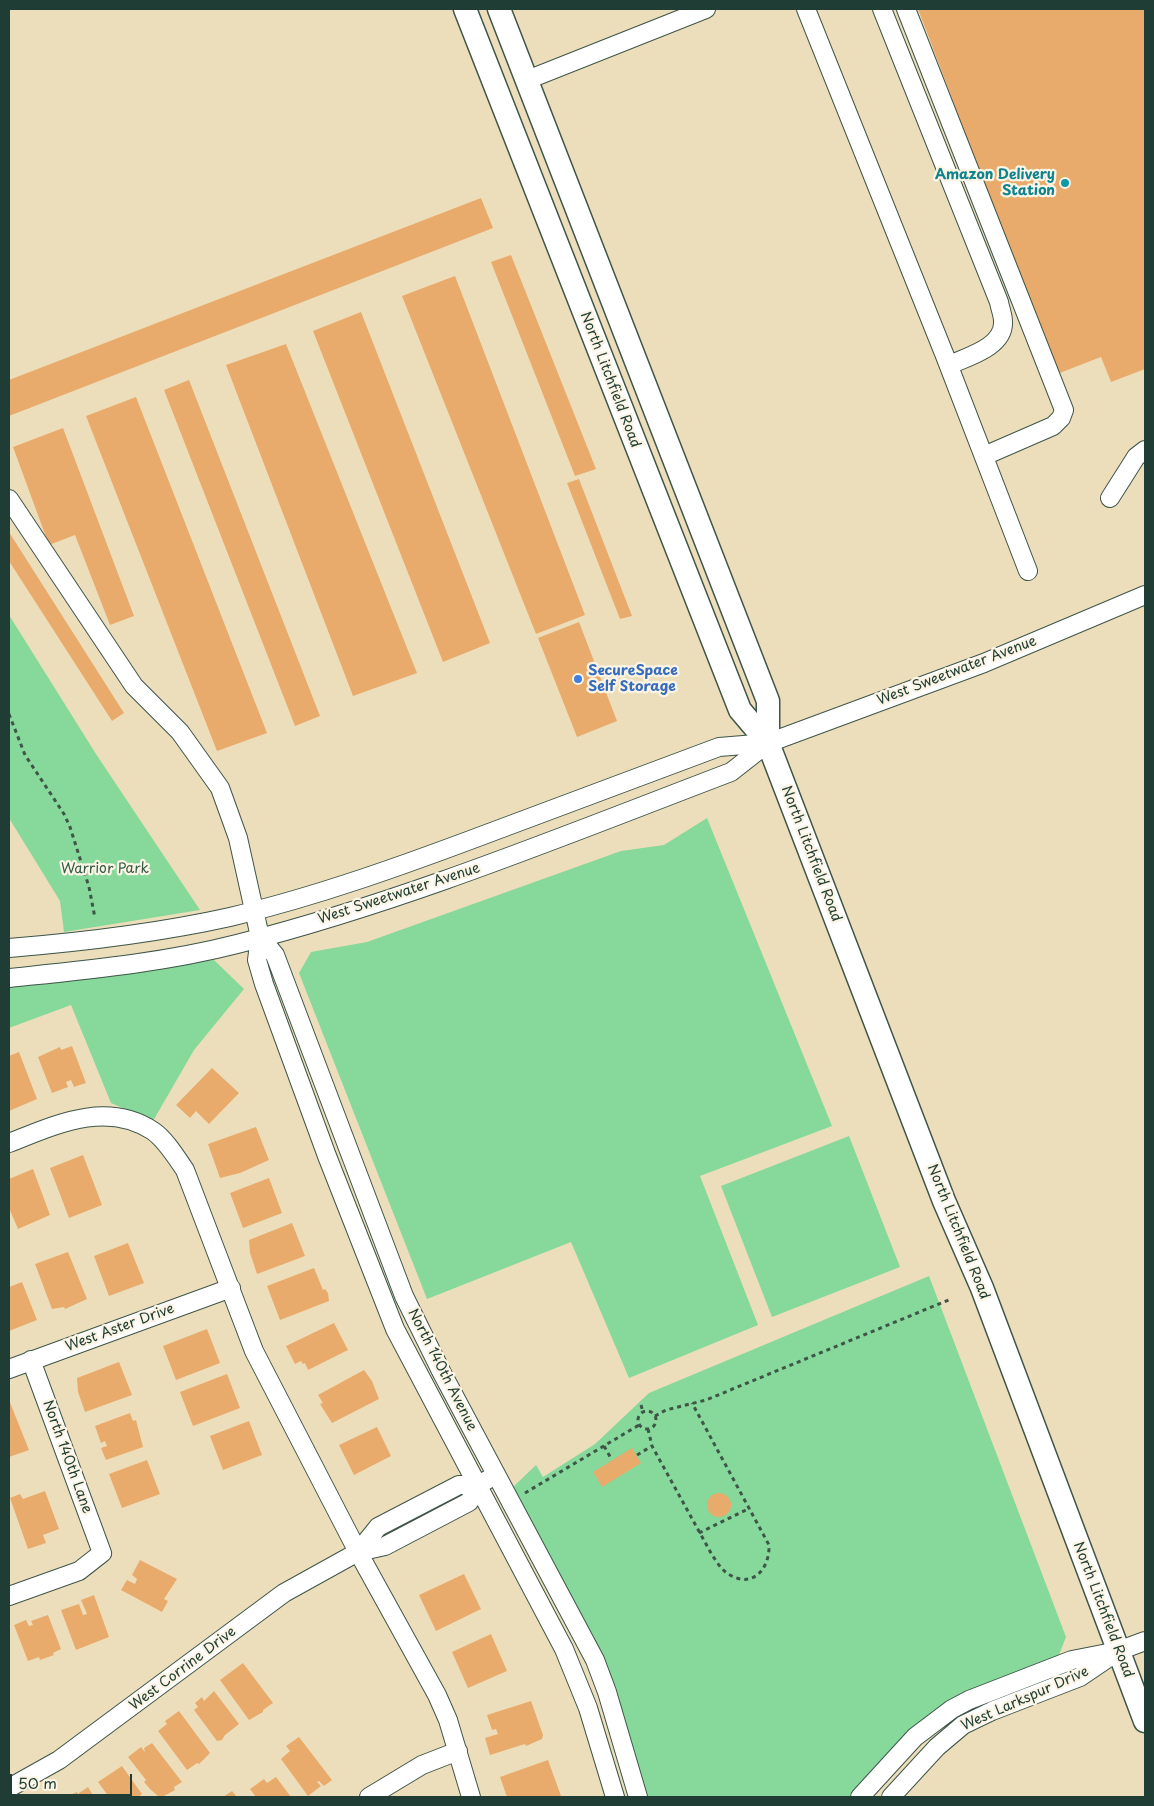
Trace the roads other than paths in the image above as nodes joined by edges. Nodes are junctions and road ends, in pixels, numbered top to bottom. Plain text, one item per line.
1 (465, 9) edge
2 (499, 9) edge
3 (706, 9) edge
4 (806, 9) edge
5 (882, 9) edge
6 (906, 9) edge
7 (527, 80) junction
8 (948, 365) junction
9 (1145, 450) edge
10 (984, 456) junction
11 (1110, 498) dead end
12 (9, 499) edge
13 (1028, 571) dead end
14 (1145, 595) edge
15 (768, 743) junction
16 (253, 911) junction
17 (260, 937) junction
18 (9, 948) edge
19 (9, 978) edge
20 (9, 1143) edge
21 (231, 1288) junction
22 (31, 1360) junction
23 (9, 1369) edge
24 (496, 1475) junction
25 (478, 1484) junction
26 (358, 1552) junction
27 (9, 1596) edge
28 (1145, 1641) edge
29 (1118, 1651) junction
30 (1145, 1721) edge
31 (458, 1751) junction
32 (9, 1788) edge
33 (369, 1797) edge
34 (471, 1797) edge
35 (615, 1797) edge
36 (638, 1797) edge
37 (860, 1797) edge
38 (891, 1797) edge

1 - 15 main road, North Litchfield Road
2 - 7 main road, North Litchfield Road
3 - 7 street
4 - 8 street
5 - 8 street
6 - 10 street
7 - 15 main road, North Litchfield Road
8 - 10 street
9 - 11 street
10 - 13 street
12 - 16 street, North 140th Avenue
14 - 15 street, West Sweetwater Avenue
15 - 16 street, West Sweetwater Avenue
15 - 17 street, West Sweetwater Avenue
15 - 29 main road, North Litchfield Road
16 - 17 street, North 140th Avenue
16 - 18 street, West Sweetwater Avenue
17 - 19 street, West Sweetwater Avenue
17 - 24 street, North 140th Avenue
17 - 25 street, North 140th Avenue
20 - 21 street
21 - 22 street, West Aster Drive
21 - 26 street
22 - 23 street, West Aster Drive
22 - 27 street, North 140th Lane
24 - 25 street, West Corrine Drive
24 - 36 street, North 140th Avenue
25 - 26 street, West Corrine Drive
25 - 35 street, North 140th Avenue
26 - 31 street
26 - 32 street, West Corrine Drive
28 - 29 street
29 - 30 main road, North Litchfield Road
29 - 37 street, West Larkspur Drive
29 - 38 street, West Larkspur Drive
31 - 33 street
31 - 34 street

